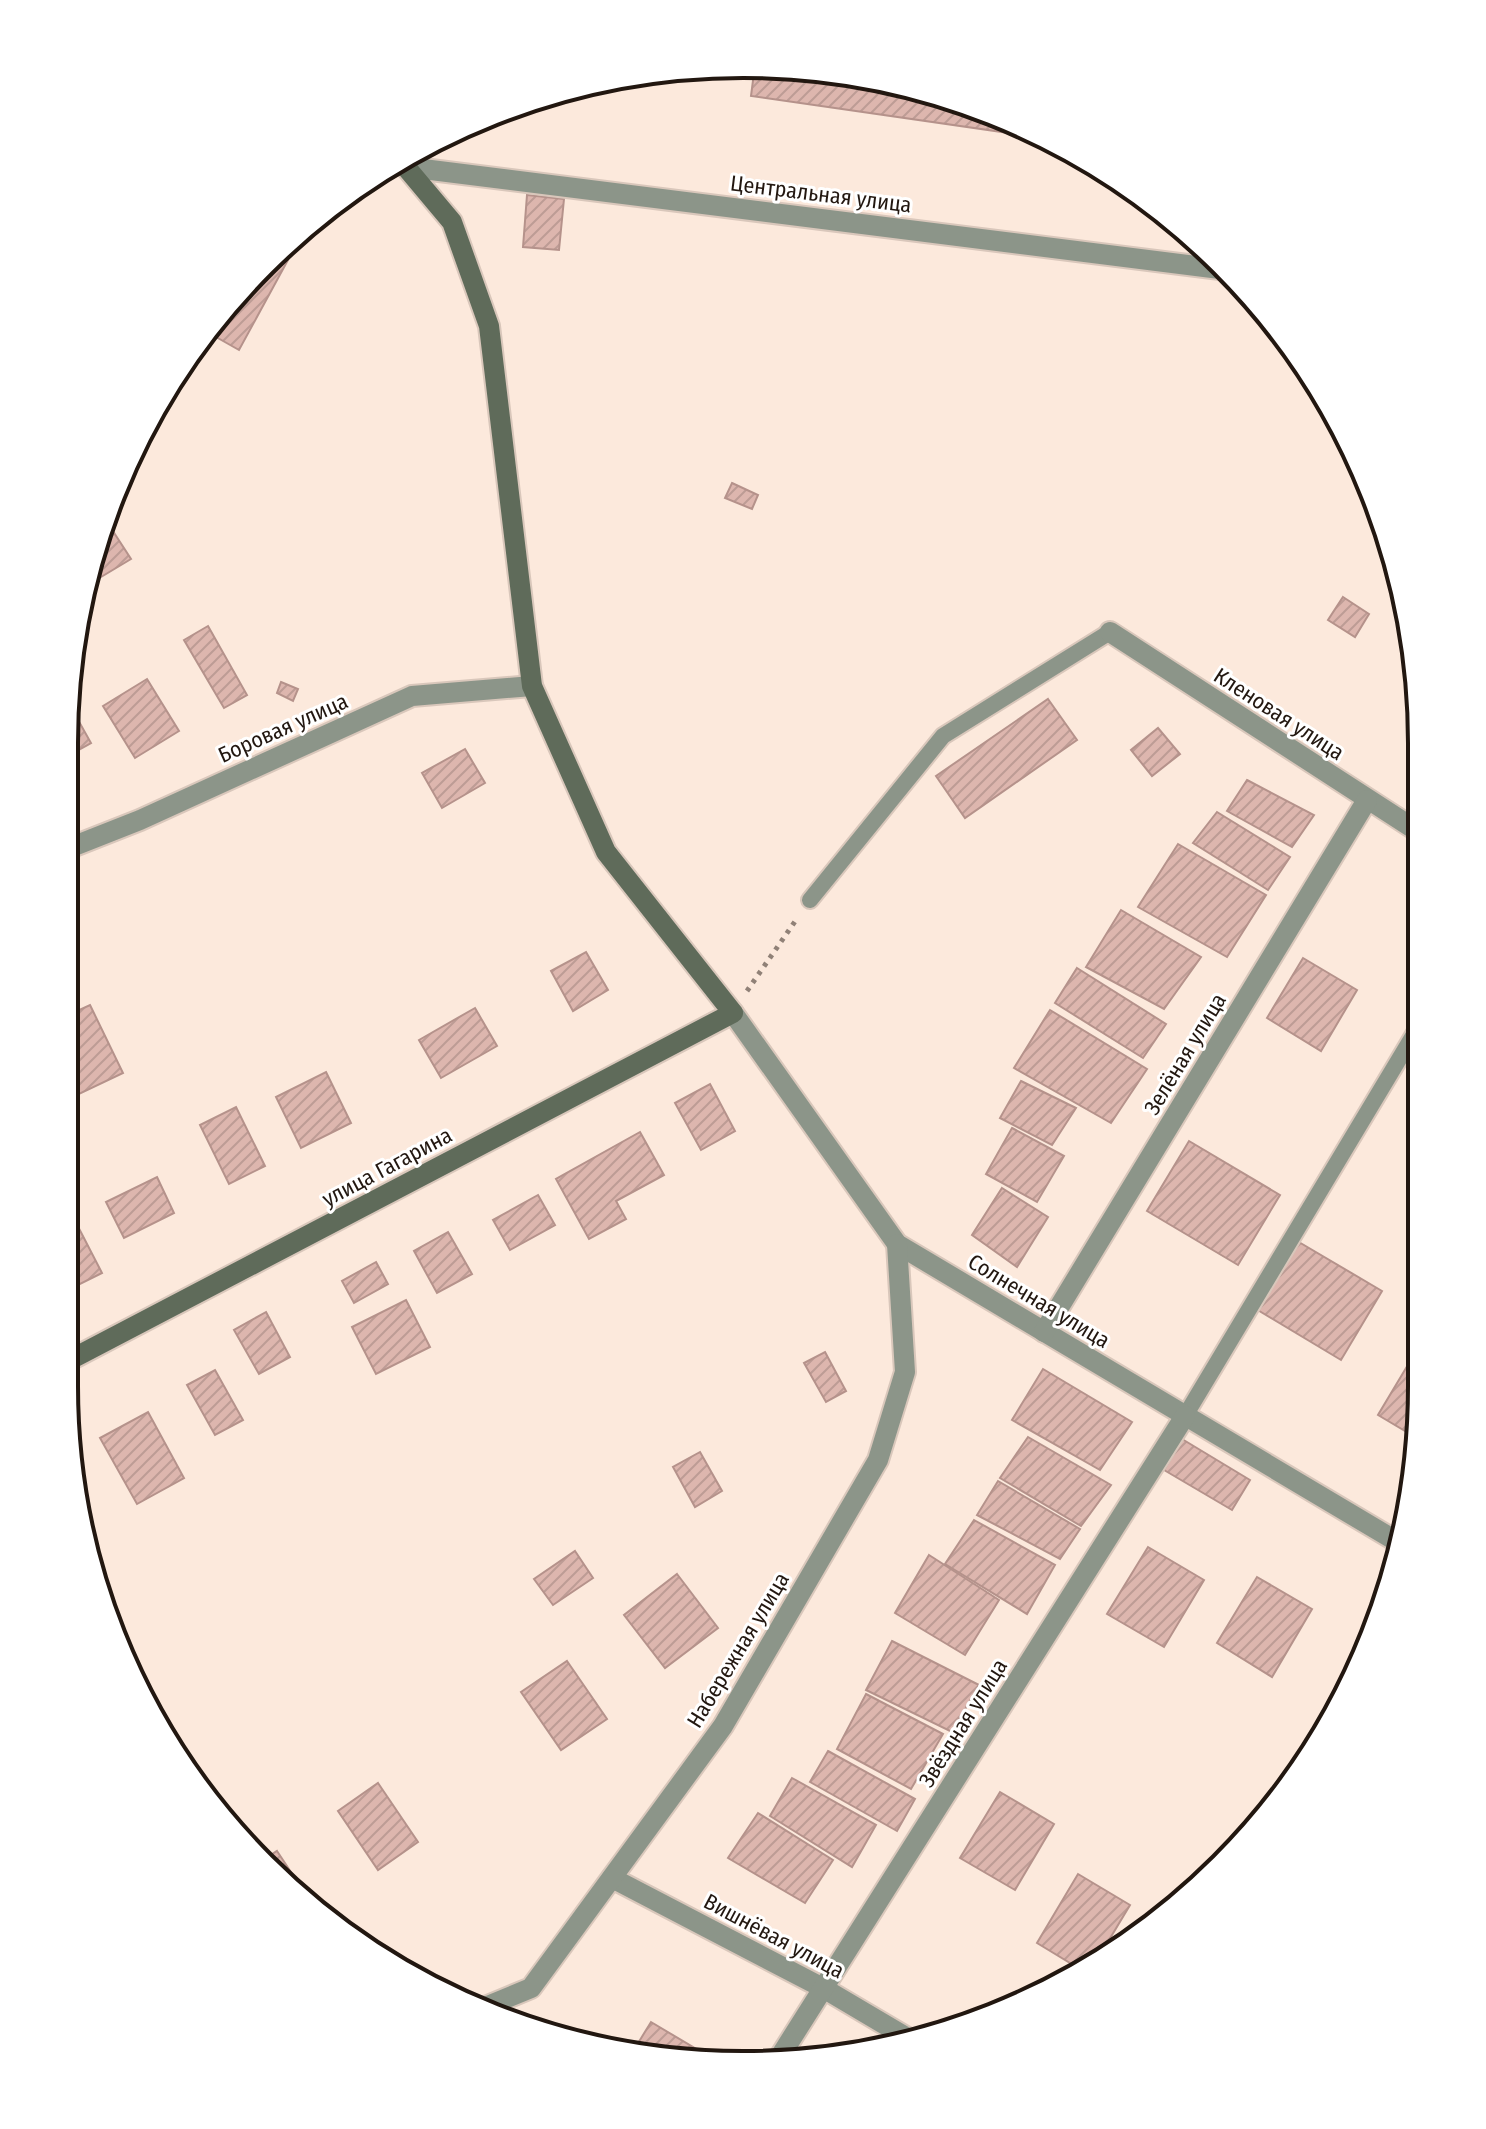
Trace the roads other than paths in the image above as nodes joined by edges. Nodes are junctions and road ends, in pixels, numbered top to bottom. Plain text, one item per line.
1 (416, 165) edge
2 (409, 169) edge
3 (1207, 267) edge
4 (1110, 632) joint
5 (532, 686) junction
6 (1367, 800) junction
7 (1408, 825) edge
8 (78, 844) edge
9 (810, 900) road end
10 (733, 1013) junction
11 (1408, 1044) edge
12 (897, 1244) junction
13 (1044, 1332) junction
14 (78, 1356) edge
15 (1185, 1416) junction
16 (1390, 1537) edge
17 (612, 1878) junction
18 (823, 1988) junction
19 (496, 2003) edge
20 (898, 2032) edge
21 (784, 2050) edge

1 - 3 street, Центральная улица
2 - 5 street
4 - 6 street, Кленовая улица
4 - 9 lane
5 - 8 street, Боровая улица
5 - 10 street
6 - 7 street, Кленовая улица
6 - 13 street, Зелёная улица
10 - 12 street, Солнечная улица
10 - 14 street, улица Гагарина
11 - 15 lane
12 - 13 street, Солнечная улица
12 - 17 street, Набережная улица
13 - 15 street, Солнечная улица
15 - 16 street, Солнечная улица
15 - 18 street, Звёздная улица
17 - 18 street, Вишнёвая улица
17 - 19 street, Набережная улица
18 - 20 street, Вишнёвая улица
18 - 21 street, Звёздная улица

